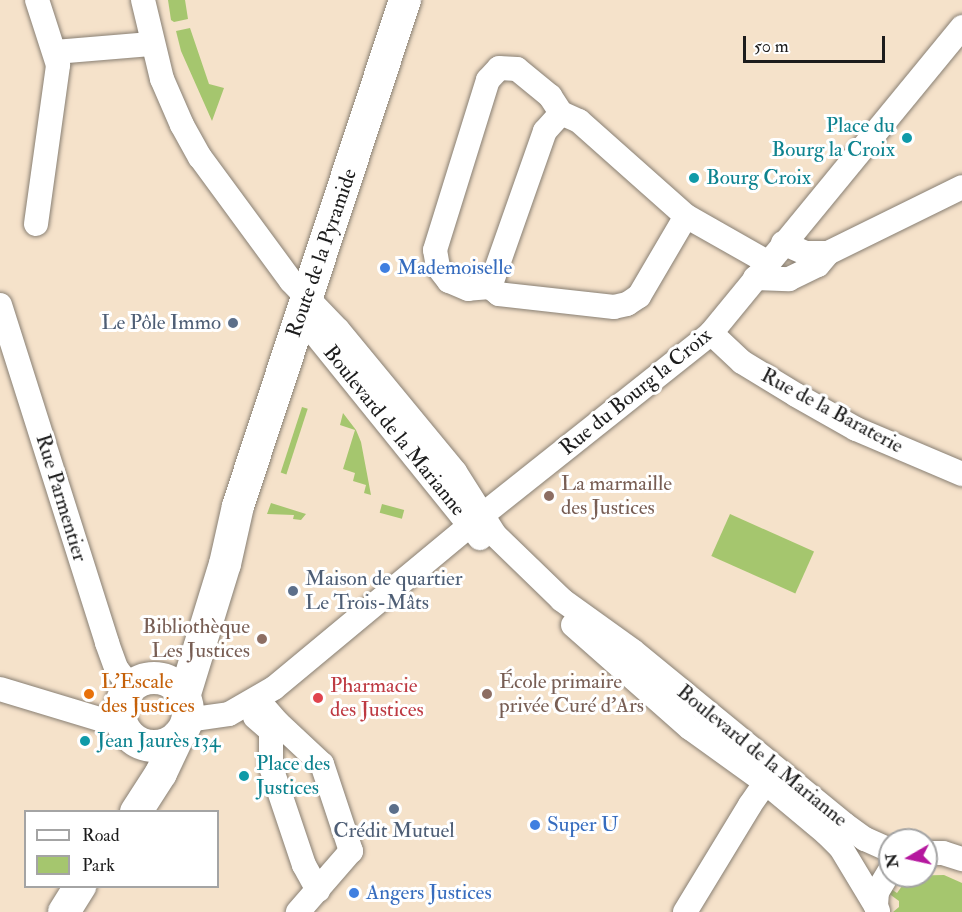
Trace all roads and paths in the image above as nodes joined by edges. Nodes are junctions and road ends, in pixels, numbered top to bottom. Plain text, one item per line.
1 (37, 0) edge
2 (143, 0) edge
3 (405, 0) edge
4 (962, 27) edge
5 (152, 44) junction
6 (55, 52) junction
7 (561, 113) junction
8 (962, 187) edge
9 (686, 216) junction
10 (36, 224) dead end
11 (783, 243) junction
12 (828, 253) junction
13 (761, 270) junction
14 (490, 287) junction
15 (307, 300) junction
16 (0, 304) edge
17 (711, 333) junction
18 (962, 474) edge
19 (476, 520) junction
20 (131, 688) junction
21 (0, 689) edge
22 (257, 699) junction
23 (178, 708) junction
24 (230, 714) junction
25 (121, 718) junction
26 (144, 745) junction
27 (770, 775) junction
28 (124, 810) edge
29 (137, 810) edge
30 (878, 844) edge
31 (938, 853) edge
32 (962, 859) edge
33 (79, 888) edge
34 (879, 888) edge
35 (318, 890) junction
36 (877, 909) edge
37 (64, 912) edge
38 (298, 912) edge
39 (686, 912) edge

1 - 6 street
2 - 5 street
3 - 15 main road, Route de la Pyramide
4 - 11 street, Rue du Bourg la Croix
5 - 6 street
5 - 15 street
6 - 10 street
7 - 9 street
7 - 14 street
7 - 14 street
8 - 12 street
9 - 13 street
9 - 14 street
11 - 12 street
11 - 13 street, Rue du Bourg la Croix
12 - 13 street
13 - 17 street, Rue du Bourg la Croix
15 - 19 street, Boulevard de la Marianne
15 - 23 main road, Route de la Pyramide
16 - 20 street, Rue Parmentier
17 - 18 street, Rue de la Baraterie
17 - 19 street, Rue du Bourg la Croix
19 - 22 street, Rue du Bourg la Croix
19 - 27 street, Boulevard de la Marianne
20 - 23 main road
20 - 25 main road
21 - 25 street
22 - 24 street, Rue du Bourg la Croix
22 - 35 street
23 - 24 street, Rue du Bourg la Croix
23 - 26 main road
23 - 29 main road, Route de la Pyramide
24 - 35 street
25 - 26 main road
26 - 28 main road
27 - 30 street, Boulevard de la Marianne
27 - 36 street, Boulevard de la Marianne
27 - 39 street
31 - 32 street
33 - 37 main road
34 - 36 street, Boulevard de la Marianne
35 - 38 street

